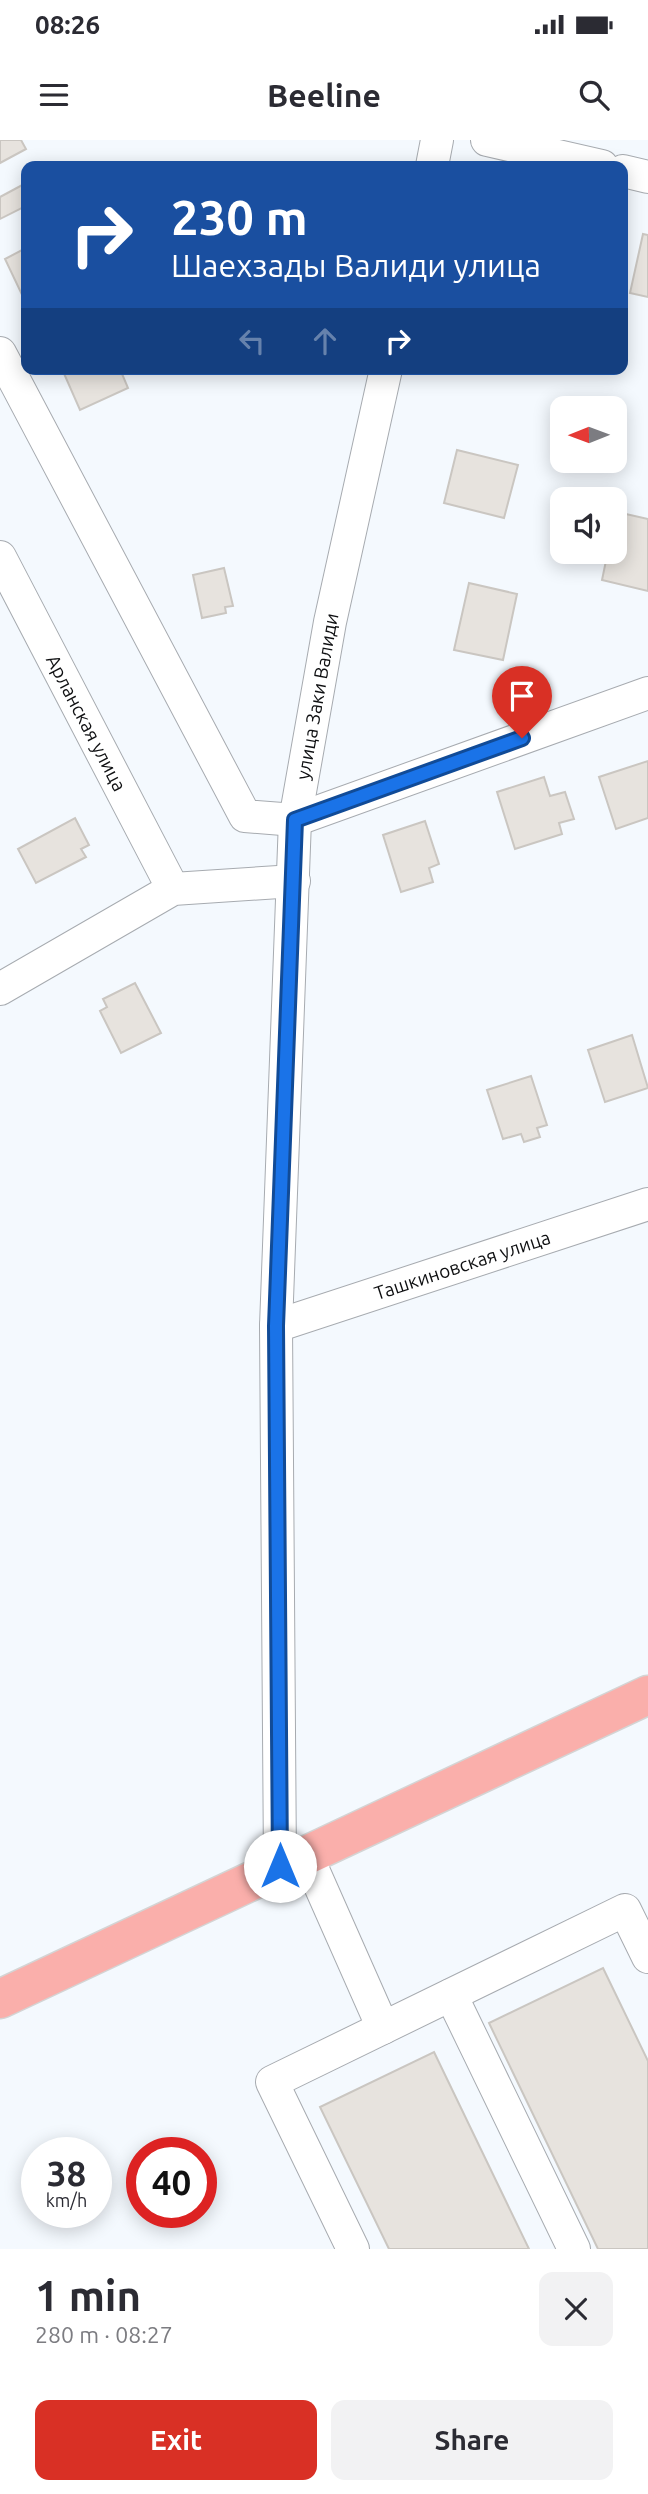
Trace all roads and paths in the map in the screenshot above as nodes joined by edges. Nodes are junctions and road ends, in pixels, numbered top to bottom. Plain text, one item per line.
1 (437, 140) edge
2 (487, 140) edge
3 (433, 161) edge
4 (579, 161) edge
5 (628, 172) edge
6 (648, 177) edge
7 (0, 354) edge
8 (385, 375) edge
9 (0, 557) edge
10 (648, 693) edge
11 (295, 820) junction
12 (294, 881) junction
13 (173, 890) junction
14 (0, 989) edge
15 (648, 1204) edge
16 (276, 1326) junction
17 (648, 1695) edge
18 (293, 1860) junction
19 (648, 1957) edge
20 (452, 1995) junction
21 (0, 1999) edge
22 (383, 2028) junction
23 (353, 2249) edge
24 (574, 2249) edge

1 - 3 street
2 - 4 street
5 - 6 street
7 - 11 street
8 - 11 street, улица Заки Валиди
9 - 13 street, Арланская улица
10 - 11 street
11 - 12 street, улица Заки Валиди
12 - 13 street
12 - 16 street, улица Заки Валиди
13 - 14 street
15 - 16 street, Ташкиновская улица
16 - 18 street, улица Заки Валиди
17 - 18 main road
18 - 21 main road
18 - 22 street
19 - 20 street
20 - 22 street
20 - 24 street
22 - 23 street

